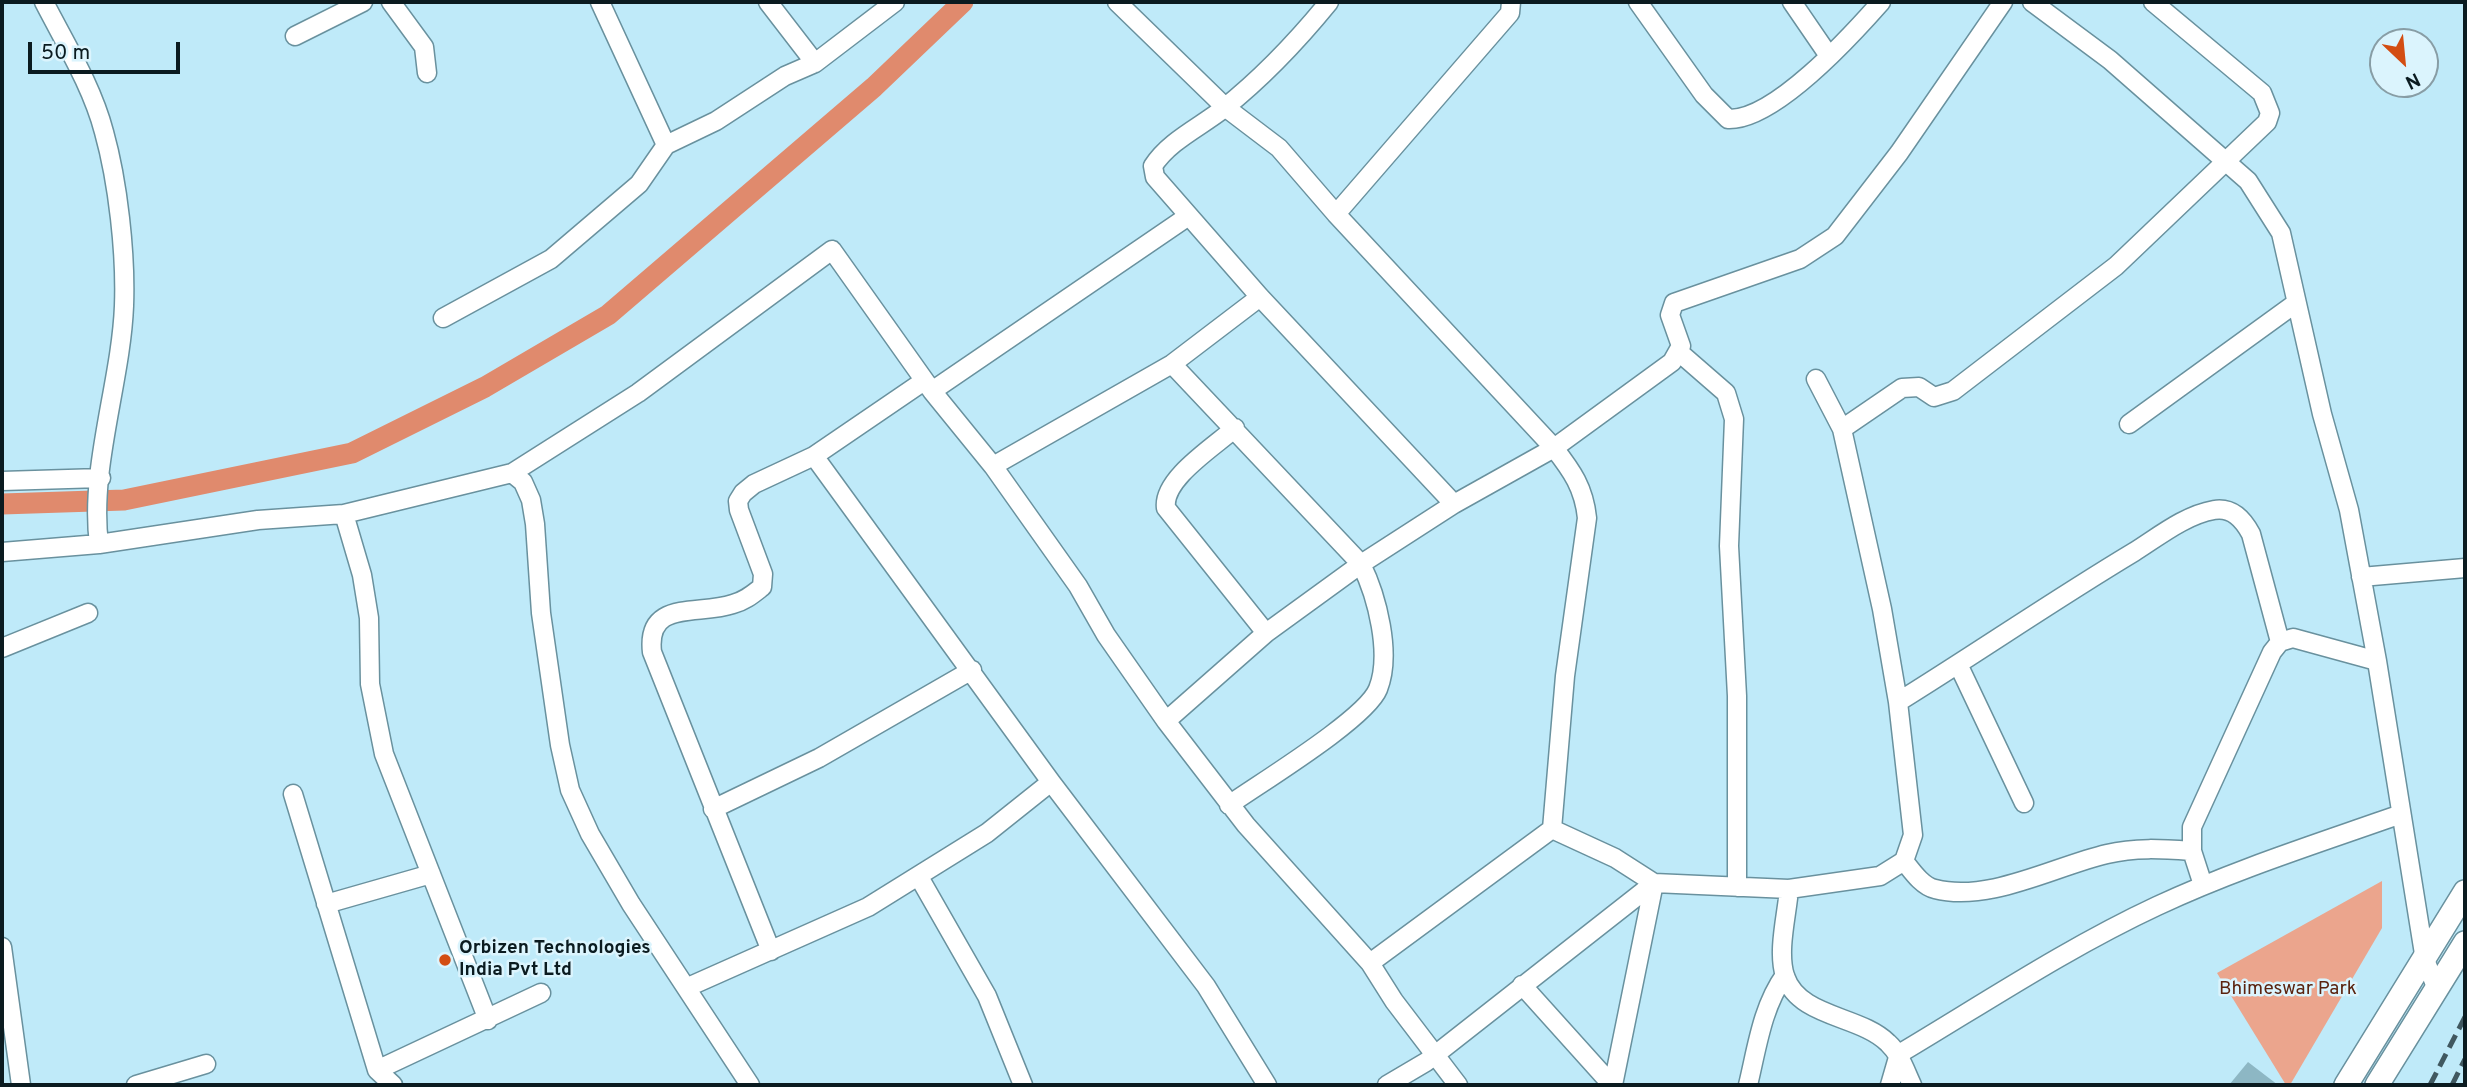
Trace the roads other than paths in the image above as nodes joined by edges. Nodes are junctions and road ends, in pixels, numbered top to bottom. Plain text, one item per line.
1 (44, 2) edge
2 (363, 2) edge
3 (391, 2) edge
4 (600, 2) edge
5 (768, 2) edge
6 (895, 2) edge
7 (1117, 2) edge
8 (1329, 2) edge
9 (1511, 2) edge
10 (1638, 2) edge
11 (1792, 2) edge
12 (1881, 2) edge
13 (2003, 2) edge
14 (2032, 2) edge
15 (2153, 2) edge
16 (295, 36) dead end
17 (1829, 56) junction
18 (815, 63) junction
19 (427, 73) dead end
20 (1225, 107) junction
21 (666, 145) junction
22 (2228, 162) junction
23 (1336, 214) junction
24 (1188, 217) junction
25 (1260, 297) junction
26 (2296, 303) junction
27 (443, 318) dead end
28 (1680, 353) junction
29 (1172, 364) junction
30 (1816, 379) dead end
31 (928, 386) junction
32 (2129, 424) dead end
33 (1235, 428) junction
34 (1842, 429) junction
35 (1554, 448) junction
36 (814, 456) junction
37 (993, 467) junction
38 (512, 472) junction
39 (2, 481) edge
40 (100, 484) junction
41 (1454, 504) junction
42 (344, 514) junction
43 (98, 537) junction
44 (2, 552) edge
45 (1361, 564) junction
46 (2465, 568) edge
47 (2361, 577) junction
48 (88, 612) dead end
49 (1266, 633) junction
50 (2280, 642) junction
51 (2, 648) edge
52 (2377, 661) junction
53 (1958, 664) junction
54 (972, 670) junction
55 (1898, 702) junction
56 (1166, 722) junction
57 (1051, 782) junction
58 (293, 794) dead end
59 (2024, 803) dead end
60 (1229, 805) junction
61 (713, 809) junction
62 (2401, 814) junction
63 (1552, 829) junction
64 (2192, 851) junction
65 (1904, 861) junction
66 (431, 874) junction
67 (919, 877) junction
68 (1654, 883) junction
69 (2203, 885) junction
70 (1737, 887) junction
71 (1789, 889) junction
72 (2465, 892) edge
73 (326, 904) junction
74 (2465, 943) edge
75 (2, 947) edge
76 (771, 951) junction
77 (2425, 960) junction
78 (1370, 963) junction
79 (1785, 975) junction
80 (1522, 985) junction
81 (688, 987) junction
82 (2437, 989) junction
83 (541, 993) dead end
84 (488, 1020) junction
85 (1899, 1054) junction
86 (1435, 1055) junction
87 (206, 1064) dead end
88 (377, 1070) junction
89 (21, 1085) edge
90 (136, 1085) edge
91 (393, 1085) edge
92 (750, 1085) edge
93 (1023, 1085) edge
94 (1267, 1085) edge
95 (1387, 1085) edge
96 (1458, 1085) edge
97 (1612, 1085) edge
98 (1748, 1085) edge
99 (1890, 1085) edge
100 (1912, 1085) edge
101 (2346, 1085) edge
102 (2377, 1085) edge

1 - 40 street
2 - 16 street
3 - 19 street
4 - 21 street
5 - 18 street
6 - 18 street
7 - 20 street
8 - 20 street
9 - 23 street
10 - 17 street
11 - 17 street
12 - 17 street
13 - 28 street
14 - 22 street
15 - 22 street
18 - 21 street
20 - 23 street
20 - 24 street
21 - 27 street
22 - 26 street
22 - 34 street
23 - 35 street
24 - 25 street
24 - 31 street
25 - 29 street
25 - 41 street
26 - 32 street
26 - 47 street
28 - 35 street
28 - 70 street
29 - 33 street
29 - 37 street
30 - 34 street
31 - 36 street
31 - 37 street
31 - 38 street
33 - 45 street
33 - 49 street
34 - 55 street
35 - 41 street
35 - 63 street
36 - 54 street
36 - 61 street
37 - 56 street
38 - 42 street
38 - 81 street
39 - 40 street
40 - 43 street
41 - 45 street
42 - 43 street
42 - 66 street
43 - 44 street
45 - 49 street
45 - 60 street
46 - 47 street
47 - 52 street
48 - 51 street
49 - 56 street
50 - 52 street
50 - 53 street
50 - 64 street
52 - 62 street
53 - 55 street
53 - 59 street
54 - 57 street
54 - 61 street
55 - 65 street
56 - 60 street
57 - 67 street
57 - 94 street
58 - 73 street
60 - 78 street
61 - 76 street
62 - 69 street
62 - 77 street
63 - 68 street
63 - 78 street
64 - 65 street
64 - 69 street
65 - 71 street
66 - 73 street
66 - 84 street
67 - 76 street
67 - 93 street
68 - 70 street
68 - 80 street
68 - 97 street
69 - 85 street
70 - 71 street
71 - 79 street
72 - 77 street
73 - 88 street
74 - 82 street
75 - 89 street
76 - 81 street
77 - 82 street
77 - 101 street
78 - 86 street
79 - 85 street
79 - 98 street
80 - 86 street
80 - 97 street
81 - 92 street
82 - 102 street
83 - 84 street
84 - 88 street
85 - 99 street
85 - 100 street
86 - 95 street
86 - 96 street
87 - 90 street
88 - 91 street

